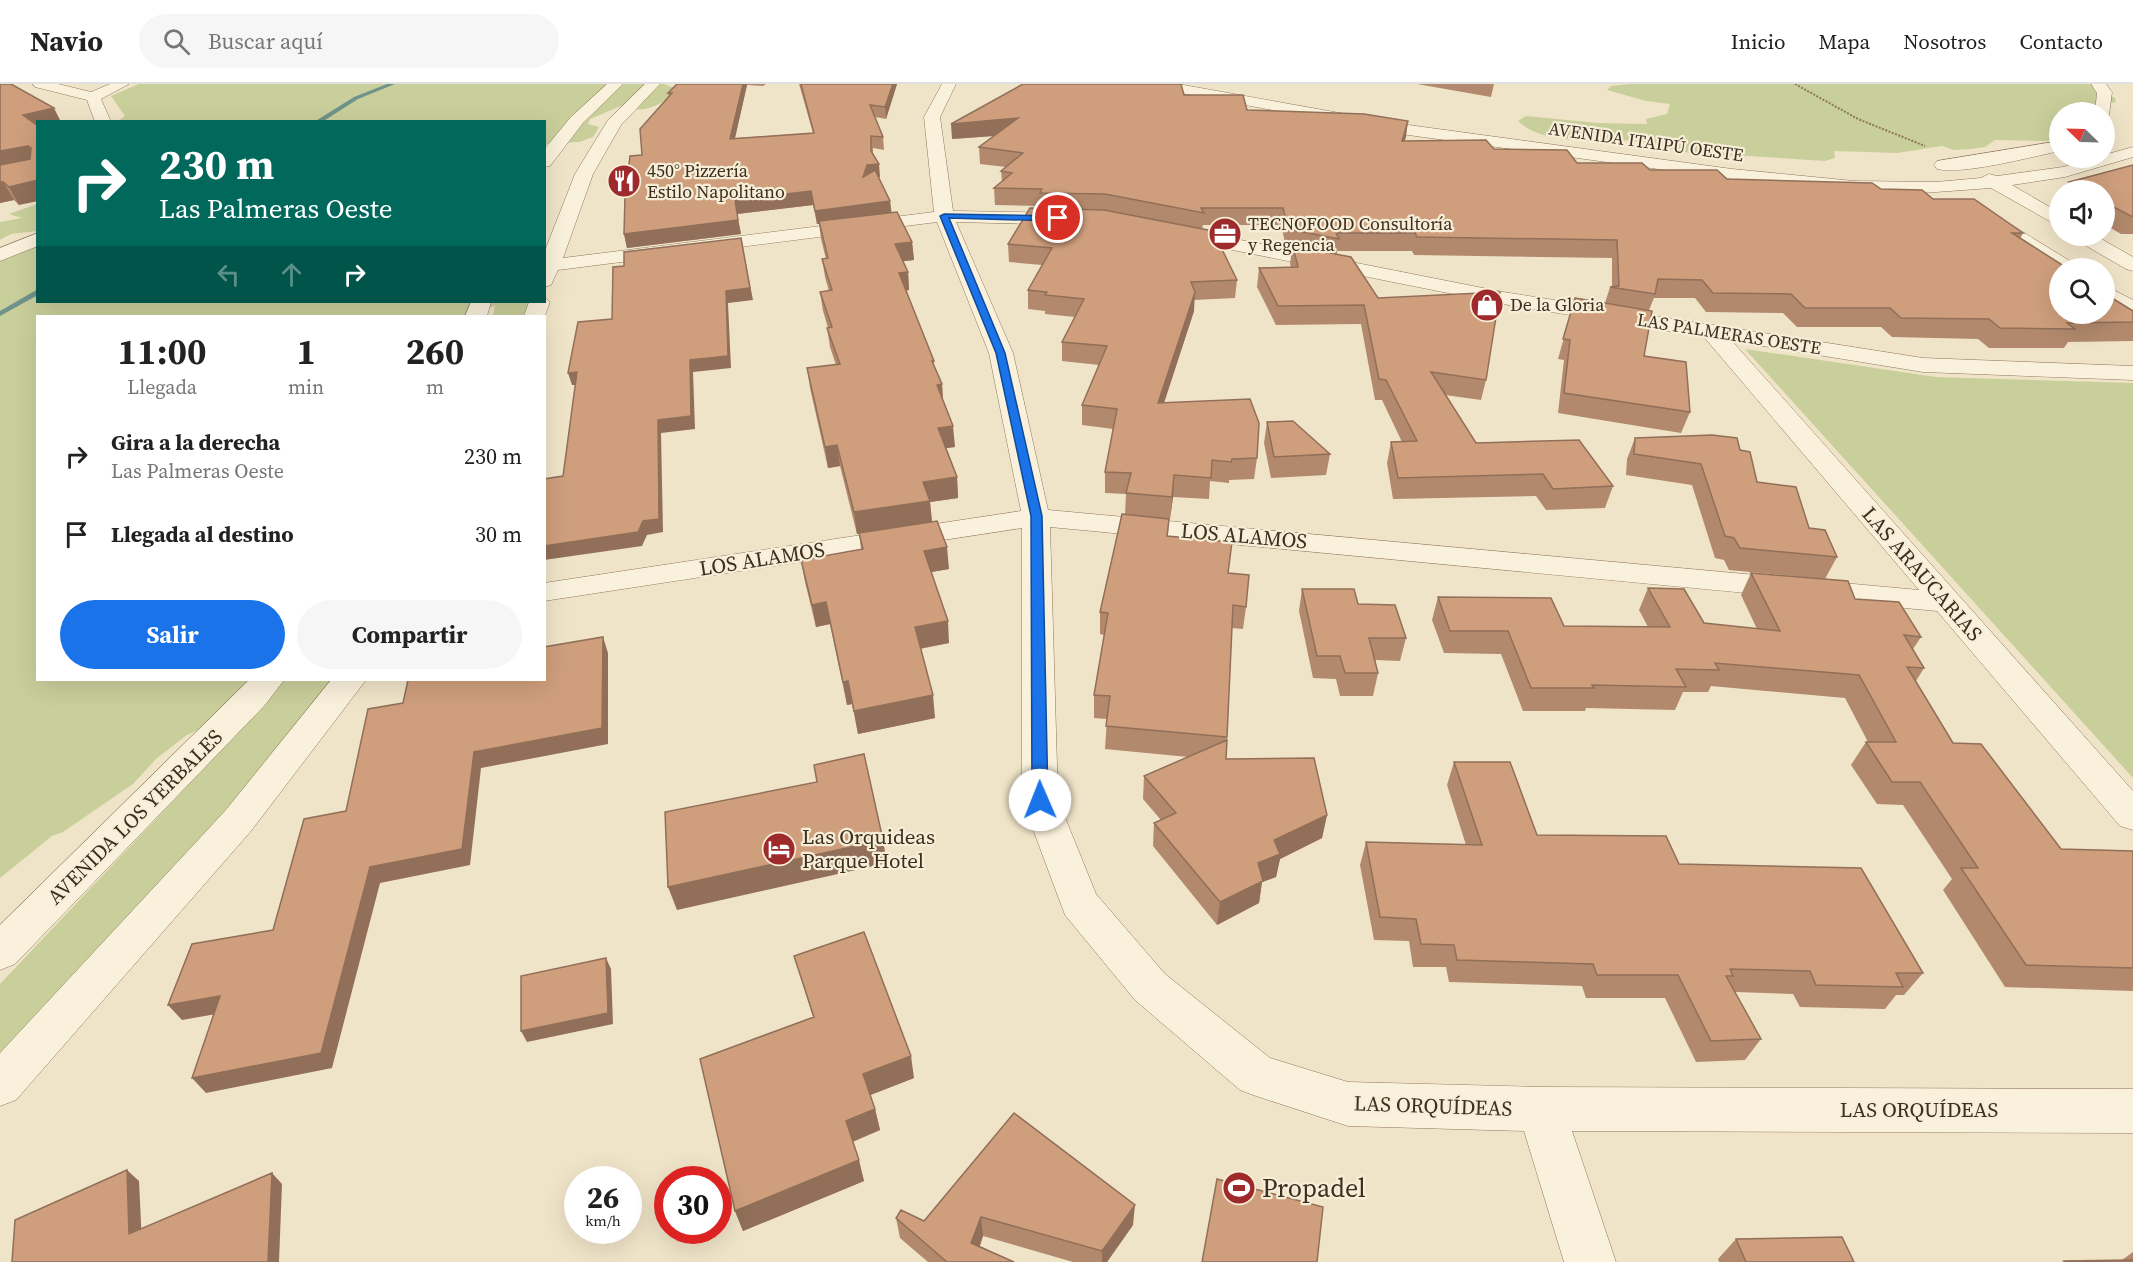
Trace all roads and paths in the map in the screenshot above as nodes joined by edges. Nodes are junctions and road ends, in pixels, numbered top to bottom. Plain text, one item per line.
1 (40, 84) edge
2 (122, 84) edge
3 (616, 84) edge
4 (653, 84) edge
5 (949, 84) edge
6 (1154, 84) edge
7 (1236, 84) edge
8 (1795, 84) edge
9 (2098, 84) edge
10 (93, 97) junction
11 (2104, 102) edge
12 (1401, 112) dead end
13 (102, 120) edge
14 (1471, 122) dead end
15 (2049, 148) edge
16 (2133, 152) edge
17 (1726, 156) dead end
18 (546, 159) edge
19 (1969, 163) junction
20 (1929, 166) dead end
21 (1906, 167) dead end
22 (1995, 182) junction
23 (1936, 187) junction
24 (1967, 206) edge
25 (2049, 214) edge
26 (944, 216) junction
27 (1092, 219) edge
28 (1987, 219) edge
29 (1151, 229) edge
30 (36, 240) edge
31 (2101, 246) edge
32 (0, 255) edge
33 (2051, 258) edge
34 (2133, 265) edge
35 (546, 271) edge
36 (2115, 298) edge
37 (2133, 309) edge
38 (1711, 331) junction
39 (2133, 373) edge
40 (1036, 516) junction
41 (546, 592) edge
42 (1947, 602) junction
43 (266, 681) edge
44 (348, 681) edge
45 (2133, 816) edge
46 (0, 952) edge
47 (0, 1084) edge
48 (1541, 1109) junction
49 (2133, 1111) edge
50 (1590, 1262) edge

1 - 10 street
2 - 10 street
3 - 18 street
4 - 35 street
5 - 26 street, LAS ORQUÍDEAS
6 - 23 street, AVENIDA ITAIPÚ OESTE
7 - 12 street
8 - 19 path
9 - 11 street
10 - 13 street
14 - 17 street, AVENIDA ITAIPÚ OESTE
15 - 19 street
16 - 22 street, AVENIDA ITAIPÚ OESTE
19 - 20 street
19 - 22 street
21 - 23 street
22 - 23 street, AVENIDA ITAIPÚ OESTE
22 - 25 street
23 - 24 street
26 - 27 street
26 - 35 street
26 - 40 street, LAS ORQUÍDEAS
28 - 33 street
29 - 38 street, LAS PALMERAS OESTE
30 - 32 street
31 - 34 street
36 - 37 street
38 - 39 street, LAS PALMERAS OESTE
38 - 42 street, LAS ARAUCARIAS
40 - 41 street, LOS ALAMOS
40 - 42 street, LOS ALAMOS
40 - 48 street, LAS ORQUÍDEAS
42 - 45 street, LAS ARAUCARIAS
43 - 46 street, AVENIDA LOS YERBALES
44 - 47 street
48 - 49 street, LAS ORQUÍDEAS
48 - 50 street

